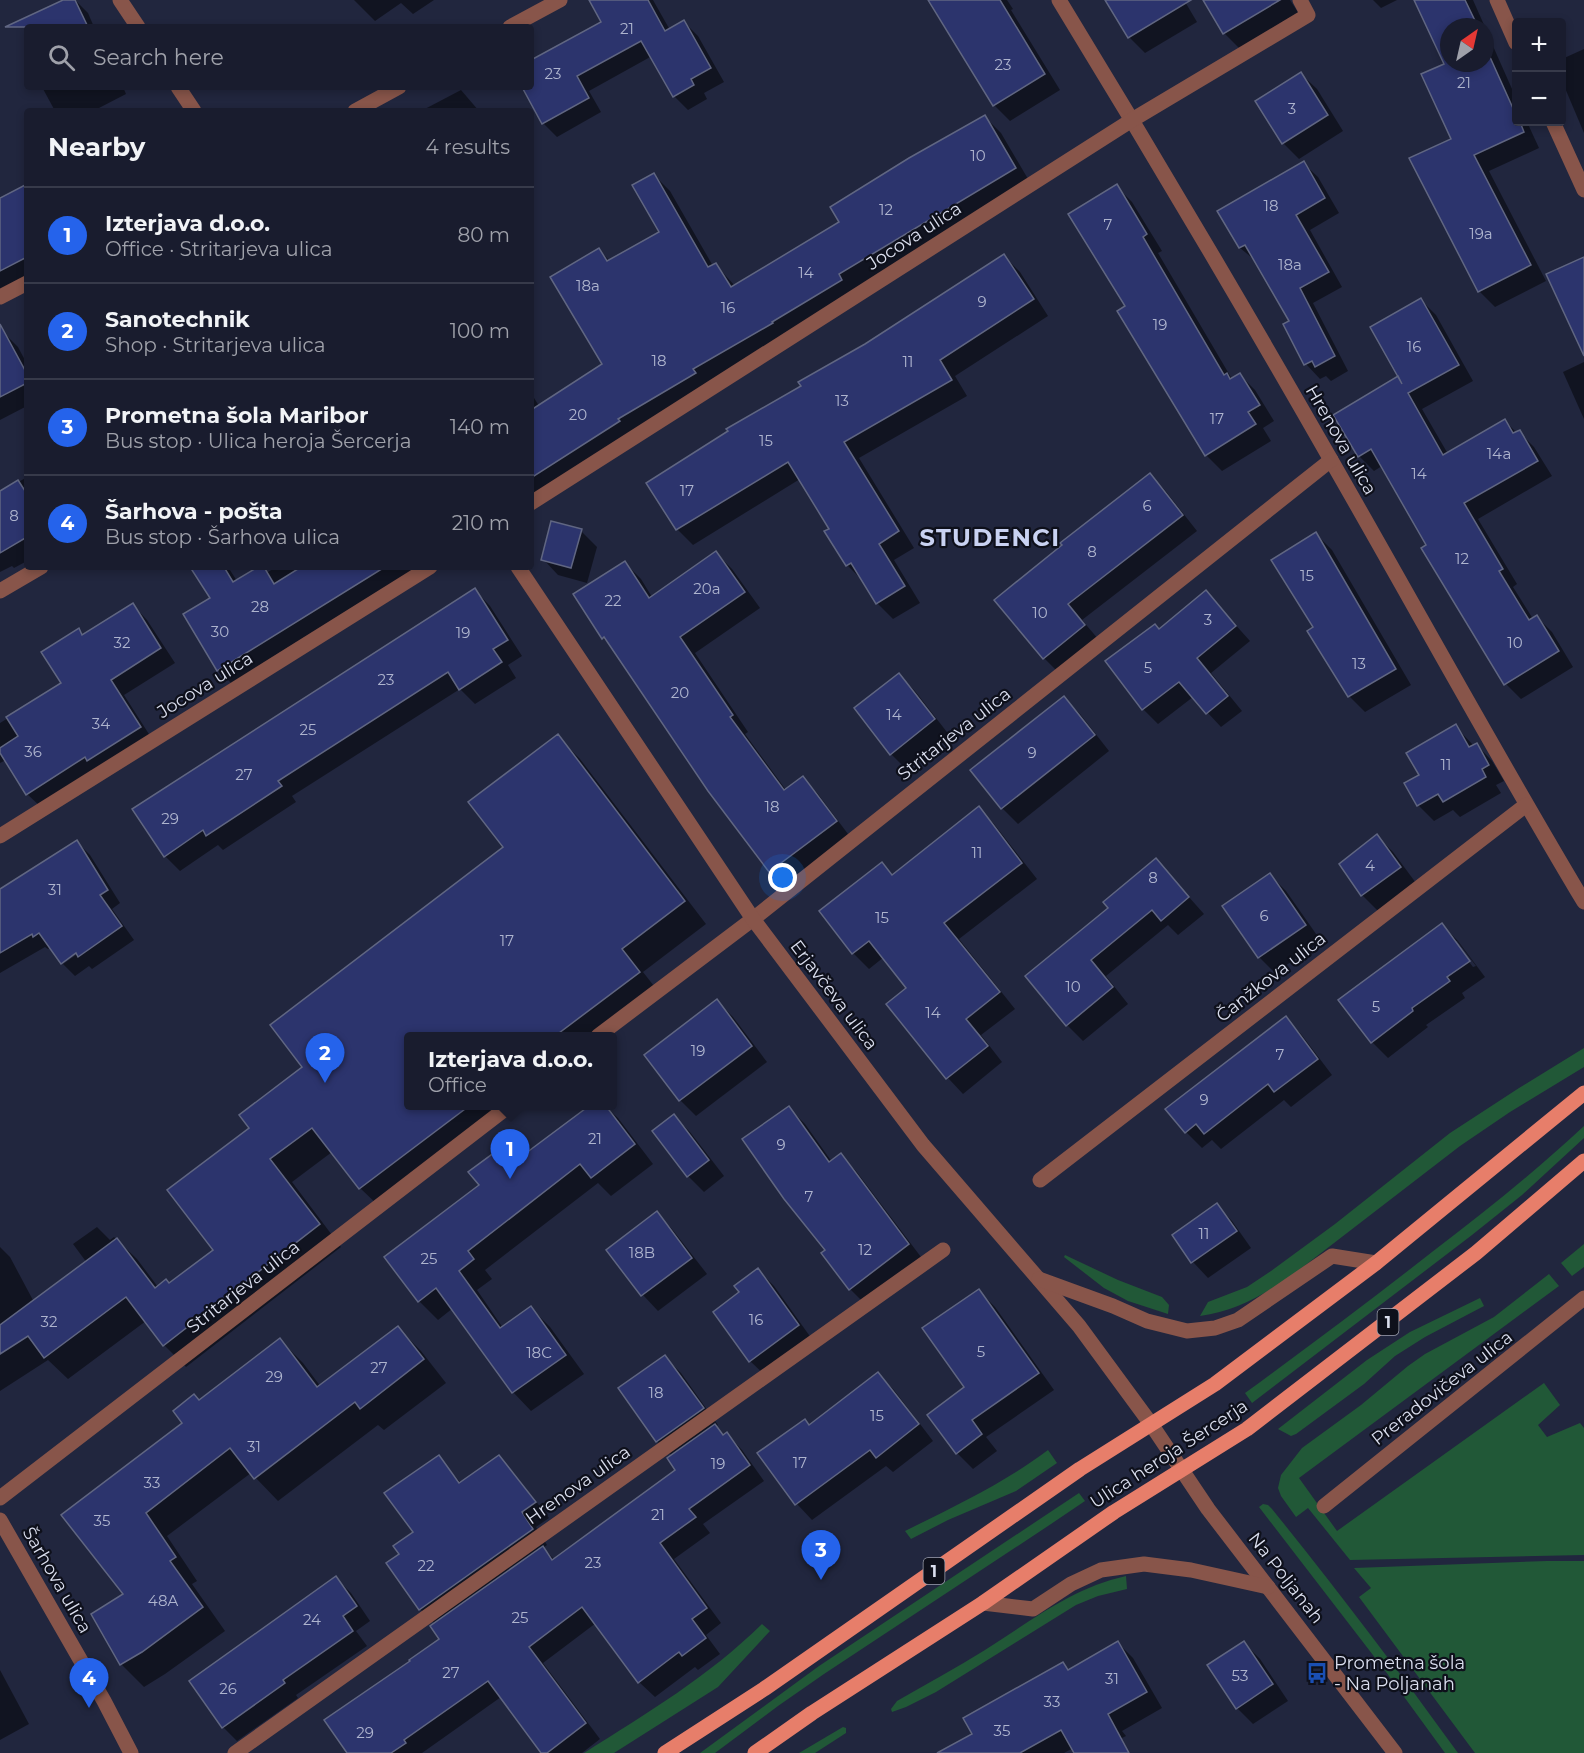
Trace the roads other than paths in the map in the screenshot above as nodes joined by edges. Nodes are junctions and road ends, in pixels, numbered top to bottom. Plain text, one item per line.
1 (120, 0) edge
2 (560, 0) edge
3 (1059, 0) edge
4 (1300, 0) edge
5 (1497, 0) edge
6 (136, 24) edge
7 (516, 24) edge
8 (1512, 34) edge
9 (180, 90) edge
10 (394, 90) edge
11 (192, 108) edge
12 (360, 108) edge
13 (1132, 120) junction
14 (1554, 126) edge
15 (1584, 190) edge
16 (24, 285) edge
17 (0, 297) edge
18 (1331, 460) junction
19 (534, 501) edge
20 (36, 570) edge
21 (425, 570) edge
22 (520, 570) edge
23 (0, 591) edge
24 (1526, 805) junction
25 (0, 836) edge
26 (1584, 902) edge
27 (753, 919) junction
28 (603, 1032) edge
29 (1584, 1093) edge
30 (504, 1110) edge
31 (1584, 1161) edge
32 (1040, 1180) dead end
33 (943, 1250) dead end
34 (1376, 1263) junction
35 (1038, 1279) junction
36 (1584, 1298) edge
37 (1151, 1424) junction
38 (1182, 1470) junction
39 (0, 1498) edge
40 (1324, 1506) dead end
41 (0, 1520) edge
42 (1268, 1587) junction
43 (983, 1603) junction
44 (131, 1753) edge
45 (235, 1753) edge
46 (665, 1753) edge
47 (755, 1753) edge
48 (1395, 1753) edge

1 - 6 street
2 - 7 street
3 - 13 street, Hrenova ulica
4 - 13 street, Jocova ulica
5 - 8 street
9 - 11 street
10 - 12 street
13 - 18 street, Hrenova ulica
13 - 19 street, Jocova ulica
14 - 15 street
16 - 17 street
18 - 24 street, Hrenova ulica
18 - 27 street, Stritarjeva ulica
20 - 23 street
21 - 25 street, Jocova ulica
22 - 27 street, Erjavčeva ulica
24 - 26 street, Hrenova ulica
24 - 32 street, Čanžkova ulica
27 - 28 street, Stritarjeva ulica
27 - 35 street, Erjavčeva ulica
29 - 34 main road, 1
30 - 39 street, Stritarjeva ulica
31 - 38 main road, Ulica heroja Šercerja / 1
33 - 45 street, Hrenova ulica
34 - 35 street
34 - 37 main road, 1
35 - 37 street, Erjavčeva ulica
36 - 40 street, Preradovičeva ulica
37 - 38 street, Na Poljanah
37 - 46 main road, 1
38 - 42 street, Na Poljanah
38 - 43 main road, Ulica heroja Šercerja / 1
41 - 44 street, Šarhova ulica
42 - 43 street
42 - 48 street, Na Poljanah
43 - 47 main road, Ulica heroja Šercerja / 1

